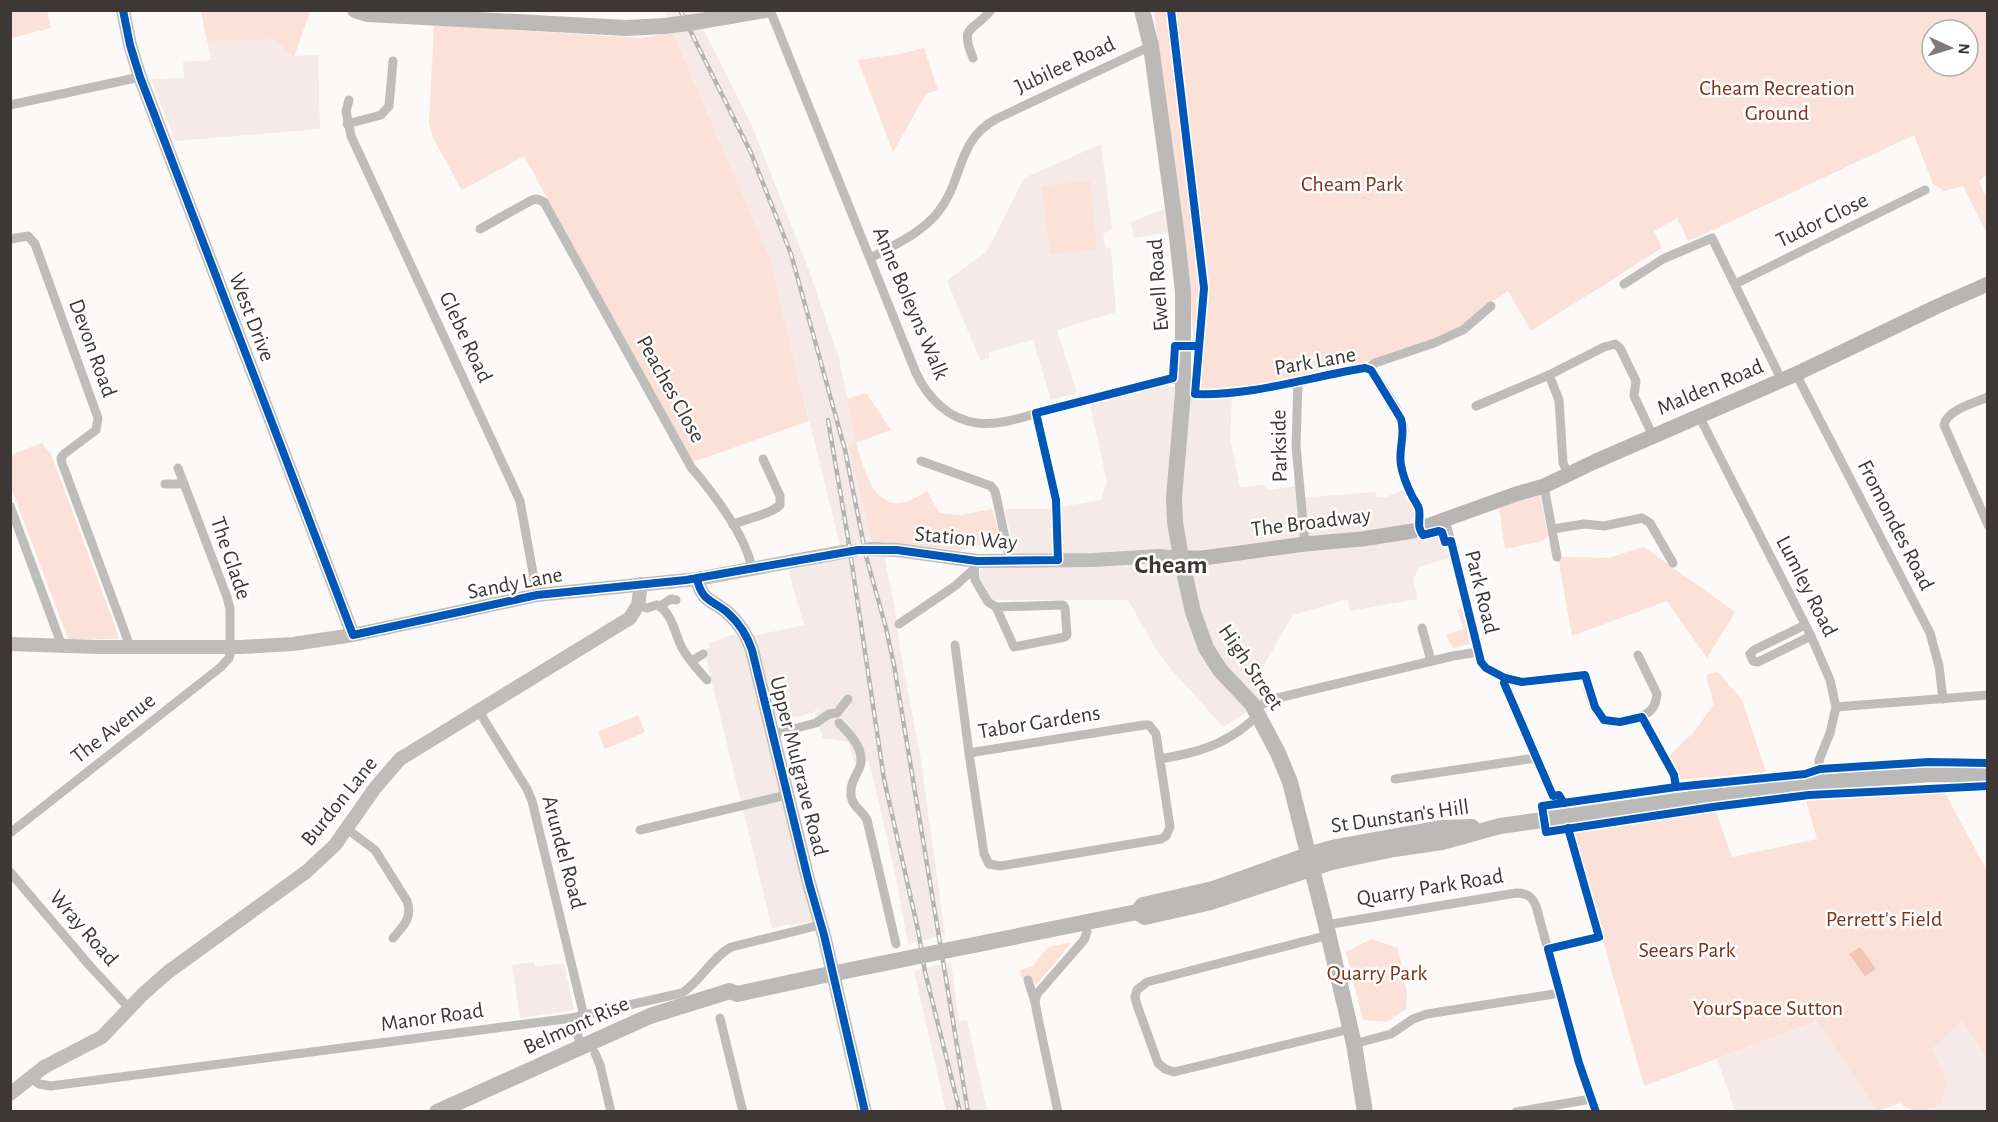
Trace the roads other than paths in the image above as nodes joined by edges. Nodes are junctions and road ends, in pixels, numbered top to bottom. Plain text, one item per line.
1 (123, 10) edge
2 (355, 10) edge
3 (765, 10) edge
4 (770, 10) edge
5 (991, 10) edge
6 (1142, 10) edge
7 (1151, 46) junction
8 (974, 58) dead end
9 (393, 61) dead end
10 (140, 77) junction
11 (349, 100) dead end
12 (10, 105) edge
13 (347, 124) junction
14 (1926, 190) dead end
15 (480, 229) dead end
16 (10, 240) edge
17 (870, 258) junction
18 (1624, 284) dead end
19 (1735, 284) junction
20 (1988, 284) edge
21 (1491, 306) dead end
22 (1368, 368) junction
23 (1549, 375) junction
24 (1789, 377) junction
25 (1184, 379) junction
26 (1298, 383) junction
27 (1226, 394) dead end
28 (1988, 397) edge
29 (1476, 406) dead end
30 (1036, 413) junction
31 (1699, 416) junction
32 (1653, 436) junction
33 (763, 459) dead end
34 (921, 461) dead end
35 (178, 468) dead end
36 (1568, 474) junction
37 (165, 484) dead end
38 (184, 484) junction
39 (1544, 486) junction
40 (1417, 505) dead end
41 (10, 506) edge
42 (1445, 519) junction
43 (733, 525) junction
44 (1988, 525) edge
45 (1553, 529) junction
46 (1305, 544) junction
47 (1664, 546) junction
48 (871, 549) tunnel mouth
49 (1655, 551) dead end
50 (843, 552) tunnel mouth
51 (1557, 557) dead end
52 (1180, 558) junction
53 (1058, 560) junction
54 (1010, 561) junction
55 (1673, 563) dead end
56 (975, 565) junction
57 (752, 569) junction
58 (692, 579) junction
59 (641, 584) junction
60 (537, 595) junction
61 (676, 600) dead end
62 (638, 605) junction
63 (660, 606) junction
64 (996, 607) junction
65 (899, 624) dead end
66 (1805, 626) junction
67 (1422, 628) dead end
68 (353, 635) junction
69 (1811, 636) junction
70 (10, 644) edge
71 (954, 645) dead end
72 (62, 646) junction
73 (128, 647) junction
74 (231, 647) junction
75 (1478, 652) junction
76 (703, 654) dead end
77 (1638, 655) dead end
78 (692, 661) junction
79 (1431, 662) junction
80 (1505, 678) junction
81 (707, 680) dead end
82 (1988, 695) edge
83 (848, 699) dead end
84 (1943, 699) junction
85 (1836, 707) junction
86 (478, 710) junction
87 (1257, 712) junction
88 (1642, 717) junction
89 (840, 722) junction
90 (773, 734) junction
91 (969, 753) junction
92 (1535, 758) junction
93 (1160, 759) junction
94 (1674, 775) dead end
95 (1988, 776) edge
96 (1395, 779) dead end
97 (1821, 783) junction
98 (787, 795) junction
99 (1553, 796) dead end
100 (347, 829) junction
101 (640, 830) dead end
102 (10, 834) edge
103 (1310, 862) junction
104 (10, 872) edge
105 (1137, 912) joint
106 (1085, 923) junction
107 (820, 925) junction
108 (1324, 932) junction
109 (393, 938) dead end
110 (896, 944) dead end
111 (1028, 980) dead end
112 (1560, 993) junction
113 (1036, 1004) junction
114 (130, 1009) junction
115 (584, 1016) junction
116 (572, 1018) junction
117 (720, 1018) dead end
118 (1352, 1037) junction
119 (589, 1051) junction
120 (30, 1077) junction
121 (10, 1094) edge
122 (1591, 1100) junction
123 (437, 1112) edge
124 (460, 1112) edge
125 (611, 1112) edge
126 (743, 1112) edge
127 (865, 1112) edge
128 (1058, 1112) edge
129 (1365, 1112) edge
130 (1516, 1112) edge
131 (1596, 1112) edge

1 - 10 street, West Drive
2 - 3 highway, bridge
4 - 17 street, Anne Boleyns Walk
5 - 8 street
6 - 7 highway, Ewell Road
7 - 17 street, Jubilee Road
7 - 25 highway, Ewell Road
9 - 13 street
10 - 12 street
10 - 68 street, West Drive
11 - 13 street, Glebe Road
13 - 60 street, Glebe Road
14 - 19 street, Tudor Close
15 - 43 street, Peaches Close
16 - 73 street, Devon Road
17 - 30 street, Anne Boleyns Walk
18 - 19 street
19 - 24 street
20 - 24 main road, Malden Road
21 - 22 street
22 - 26 street, Park Lane
22 - 40 street, Park Lane
23 - 29 street
23 - 32 street
23 - 36 street
24 - 31 main road, Malden Road
24 - 84 street, Fromondes Road
25 - 30 street, Anne Boleyns Walk
25 - 52 highway, Ewell Road
26 - 27 street, Park Lane
26 - 46 street, Parkside
28 - 44 street
30 - 53 street
31 - 32 main road, Malden Road
31 - 66 street, Lumley Road
32 - 36 main road, Malden Road
33 - 43 street
34 - 54 street
35 - 38 street, The Glade
36 - 39 main road, Malden Road
37 - 38 street
38 - 74 street, The Glade
39 - 42 main road, Malden Road
39 - 45 street
41 - 72 street
42 - 46 main road, The Broadway
42 - 75 street, Park Road
43 - 57 street, Peaches Close
45 - 47 street
45 - 51 street
46 - 52 main road, The Broadway
47 - 49 street
47 - 55 street
48 - 56 street, Station Way
50 - 57 street
52 - 53 street, Station Way
52 - 87 highway, High Street
53 - 54 street, Station Way
54 - 56 street, Station Way
56 - 64 street
56 - 65 street
57 - 58 street
58 - 59 street, Sandy Lane
58 - 90 street, Upper Mulgrave Road
59 - 60 street, Sandy Lane
59 - 62 street
60 - 68 street, Sandy Lane
61 - 63 street
62 - 63 street
62 - 86 street, Burdon Lane
63 - 78 street
64 - 64 street
66 - 69 street, Lumley Road
66 - 69 street
67 - 79 street
68 - 74 street, Sandy Lane
69 - 85 street, Lumley Road
70 - 72 street, Sandy Lane
71 - 91 street
72 - 73 street, Sandy Lane
73 - 74 street, Sandy Lane
74 - 102 street, The Avenue
75 - 79 street, Park Road
75 - 80 street
76 - 78 street
77 - 88 street
78 - 81 street
79 - 87 street, Park Road
80 - 88 street
80 - 92 street
82 - 84 street
83 - 89 street
84 - 85 street
85 - 97 street, Lumley Road
86 - 100 street, Burdon Lane
86 - 115 street, Arundel Road
87 - 93 street, Park Road
87 - 103 highway, High Street
88 - 94 street
89 - 90 street
89 - 110 street
90 - 98 street, Upper Mulgrave Road
91 - 93 street, Tabor Gardens
91 - 93 street, Tabor Gardens
92 - 96 street
92 - 99 street
95 - 97 highway, St Dunstan's Hill
97 - 103 highway, St Dunstan's Hill
98 - 101 street
98 - 107 street, Upper Mulgrave Road
100 - 109 street
100 - 114 street, Burdon Lane
103 - 105 highway, St Dunstan's Hill
103 - 108 highway, High Street
104 - 114 street, Wray Road
105 - 106 highway, Belmont Rise
106 - 113 street
106 - 119 highway, Belmont Rise, bridge
107 - 115 street, Manor Road
107 - 127 street, Upper Mulgrave Road
108 - 112 street, Quarry Park Road
108 - 118 highway, High Street
108 - 118 street
111 - 113 street
112 - 118 street
112 - 122 street, Quarry Park Road
113 - 128 street
114 - 120 street, Burdon Lane
115 - 116 street, Manor Road
116 - 119 street
116 - 120 street, Manor Road
117 - 126 street
118 - 129 highway, High Street
119 - 123 highway, Belmont Rise
119 - 124 highway, Belmont Rise
119 - 125 street
120 - 121 street, Burdon Lane
122 - 130 street
122 - 131 street, Quarry Park Road

